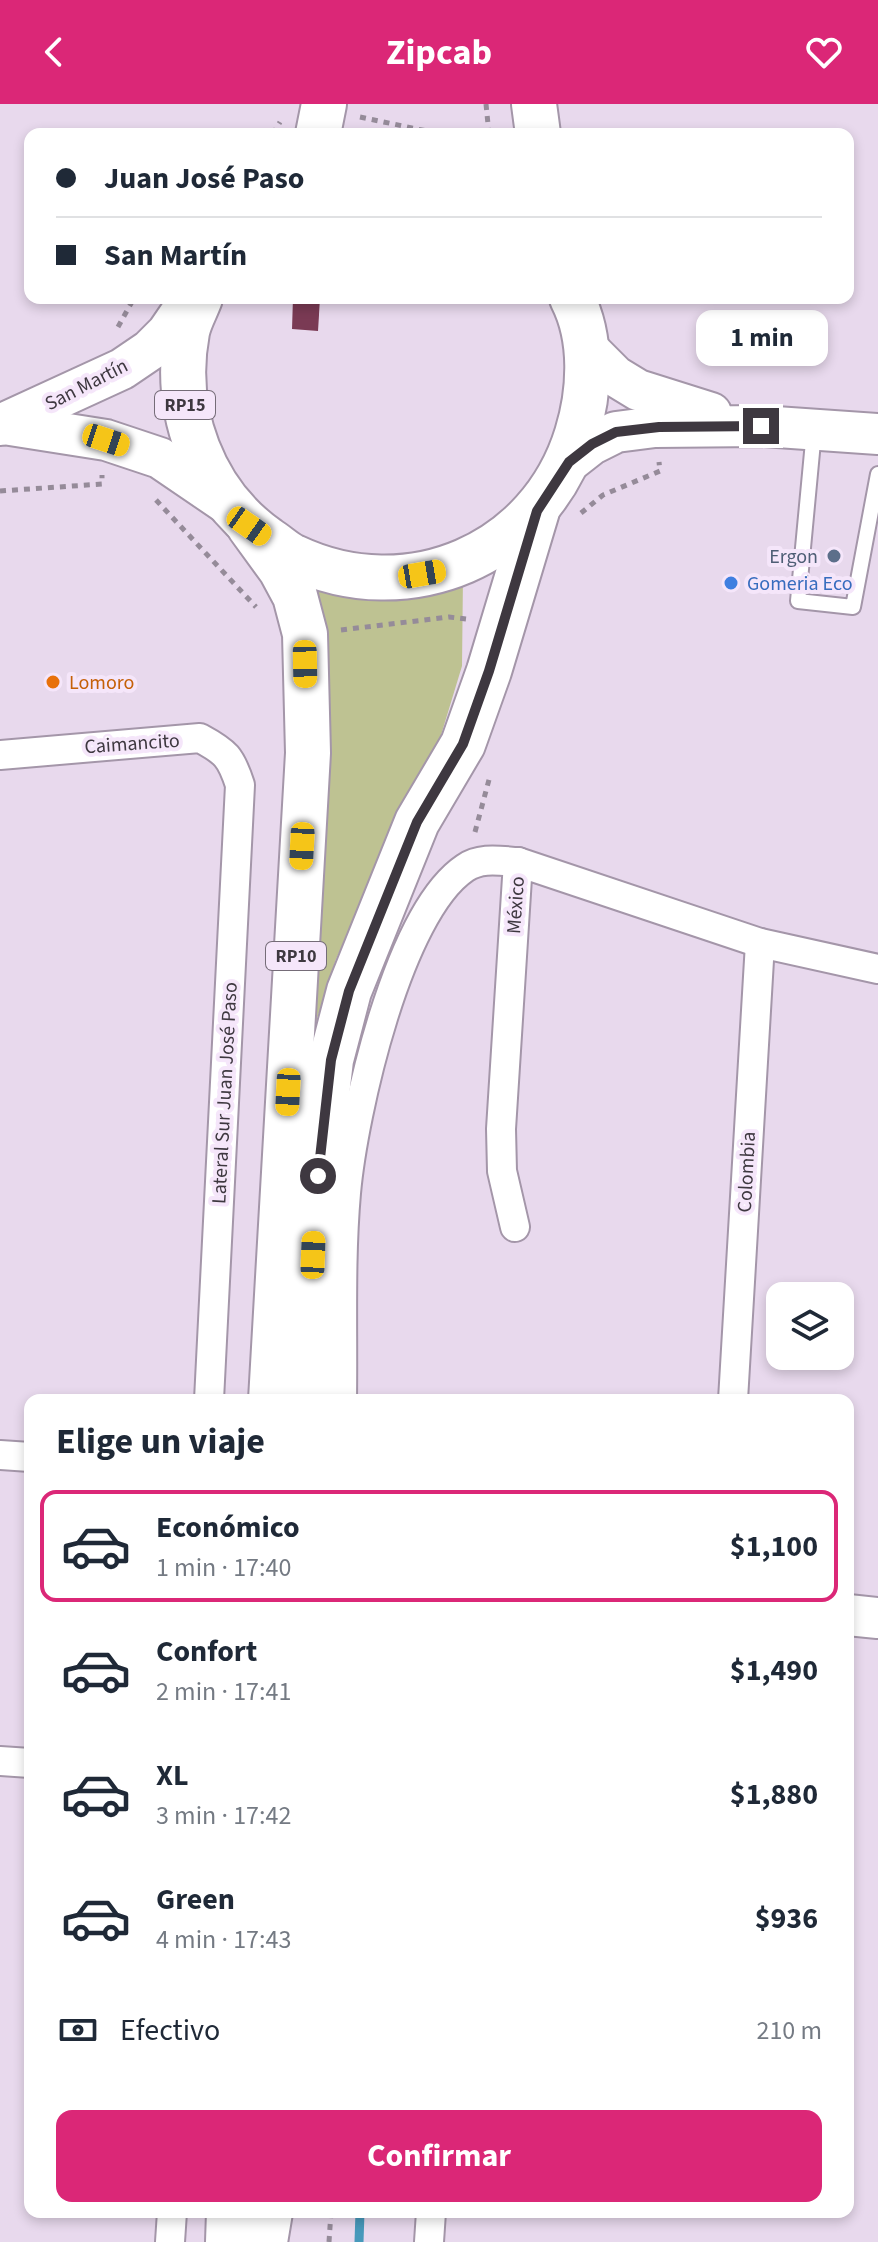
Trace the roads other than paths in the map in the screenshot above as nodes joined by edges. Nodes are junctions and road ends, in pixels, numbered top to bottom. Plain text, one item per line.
1 (534, 104) edge
2 (537, 128) edge
3 (187, 304) edge
4 (198, 304) edge
5 (574, 304) edge
6 (587, 348) junction
7 (2, 424) edge
8 (761, 426) junction
9 (814, 431) junction
10 (878, 434) edge
11 (569, 462) junction
12 (878, 474) edge
13 (537, 511) junction
14 (239, 515) junction
15 (0, 755) edge
16 (240, 785) joint
17 (518, 862) junction
18 (760, 943) junction
19 (878, 969) edge
20 (515, 1227) dead end
21 (209, 1394) edge
22 (271, 1394) edge
23 (307, 1394) edge
24 (342, 1394) edge
25 (733, 1394) edge
26 (0, 1455) edge
27 (24, 1457) edge
28 (854, 1616) edge
29 (878, 1618) edge
30 (0, 1761) edge
31 (24, 1763) edge
32 (172, 2218) edge
33 (229, 2218) edge
34 (266, 2218) edge
35 (431, 2218) edge
36 (170, 2242) edge
37 (228, 2242) edge
38 (264, 2242) edge
39 (429, 2242) edge

1 - 2 highway
3 - 7 main road, San Martín / RP15
4 - 14 highway, RP15
5 - 6 highway, RP15
6 - 8 main road, San Martín / RP15
6 - 11 highway, RP15
7 - 14 main road, San Martín / RP15
8 - 9 main road, San Martín / RP15
8 - 11 main road, San Martín / RP15
9 - 10 main road, San Martín / RP15
9 - 12 lane
11 - 13 highway, San Martín / RP15
13 - 14 highway, San Martín / RP15
13 - 23 highway, RP10
14 - 22 highway, RP10
15 - 16 street, Caimancito
16 - 21 street, Lateral Sur Juan José Paso
17 - 18 street, México
17 - 20 street, México
17 - 24 street
18 - 19 street, México
18 - 25 street, Colombia
26 - 27 street
28 - 29 main road
30 - 31 street
32 - 36 street
33 - 37 highway
34 - 38 highway
35 - 39 street

